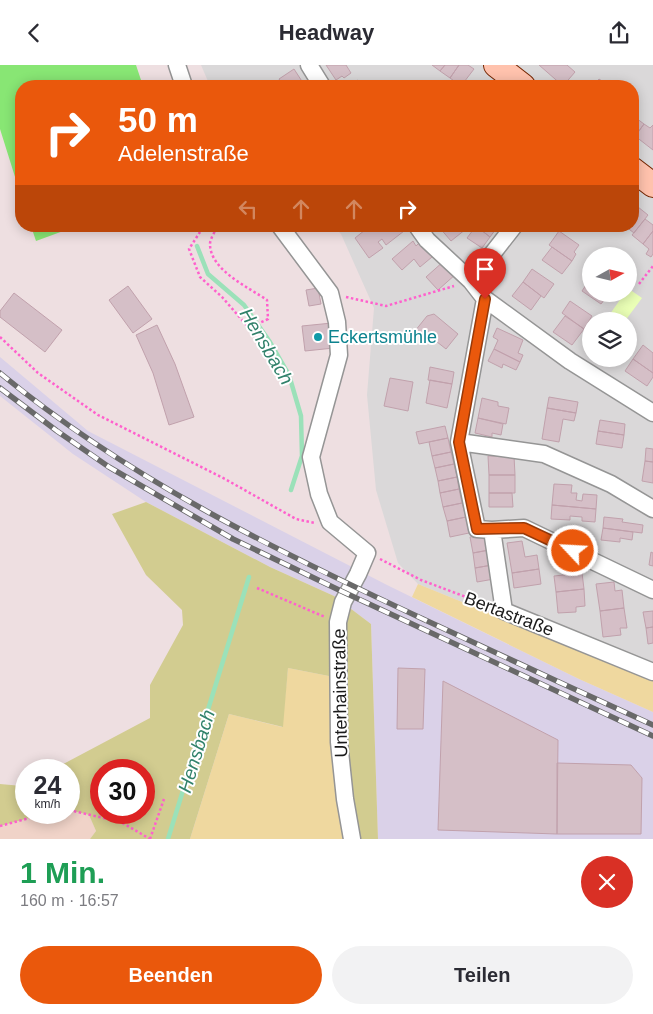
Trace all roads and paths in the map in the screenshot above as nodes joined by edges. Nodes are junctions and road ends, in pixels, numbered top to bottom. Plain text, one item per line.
1 (177, 65) edge
2 (309, 65) edge
3 (496, 65) edge
4 (182, 80) edge
5 (318, 80) edge
6 (515, 80) edge
7 (639, 174) edge
8 (653, 185) edge
9 (200, 232) edge
10 (214, 232) edge
11 (284, 232) edge
12 (421, 232) edge
13 (509, 232) edge
14 (653, 266) edge
15 (471, 281) junction
16 (639, 284) dead end
17 (330, 293) junction
18 (485, 299) junction
19 (0, 337) edge
20 (653, 413) edge
21 (459, 442) junction
22 (653, 509) edge
23 (330, 522) junction
24 (492, 530) junction
25 (367, 553) junction
26 (257, 588) dead end
27 (653, 590) edge
28 (504, 611) junction
29 (338, 622) junction
30 (653, 672) edge
31 (164, 799) dead end
32 (80, 812) edge
33 (15, 822) edge
34 (0, 826) edge
35 (150, 839) edge
36 (352, 839) edge

1 - 4 street
2 - 5 street
3 - 6 main road
7 - 8 main road
9 - 10 path
11 - 17 street
12 - 15 street
13 - 15 street
14 - 16 path
15 - 17 path
15 - 18 street
17 - 23 street
18 - 20 street
18 - 21 street
19 - 23 path
21 - 22 street
21 - 24 street
23 - 25 street
24 - 27 street
24 - 28 street
25 - 28 path, Bertastraße
25 - 29 street, Unterhainstraße
26 - 29 path
28 - 30 street, Bertastraße
29 - 36 street, Unterhainstraße
31 - 35 path
32 - 35 path
33 - 34 path

